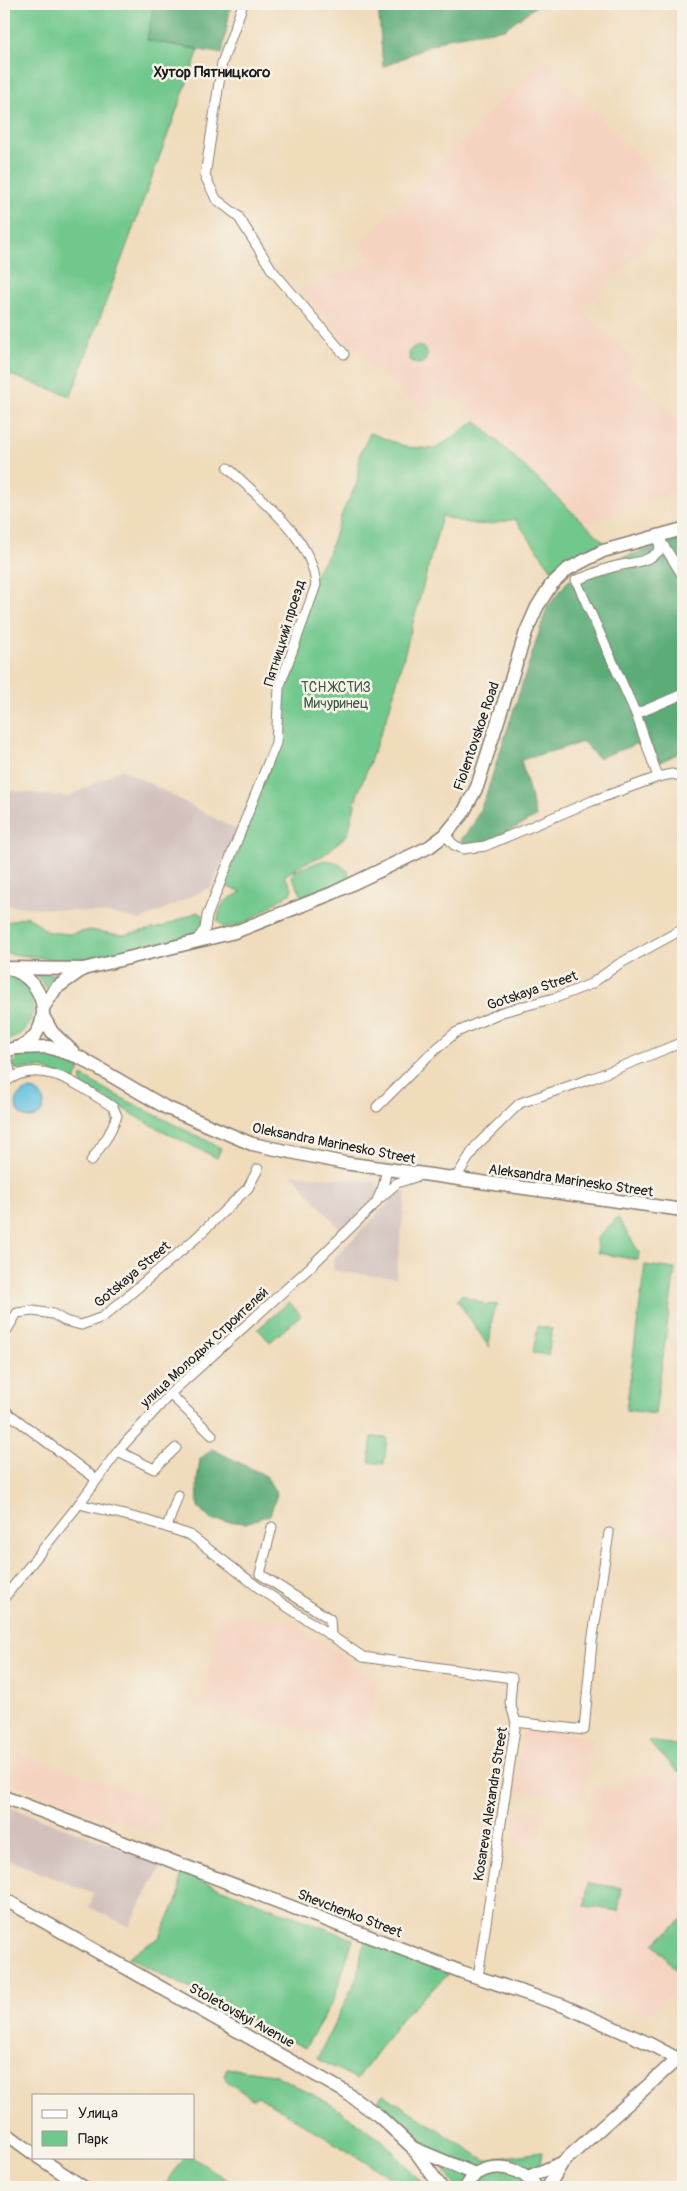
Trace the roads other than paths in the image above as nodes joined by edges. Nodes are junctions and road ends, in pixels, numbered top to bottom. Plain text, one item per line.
1 (243, 4) edge
2 (344, 354) dead end
3 (228, 468) dead end
4 (683, 529) edge
5 (658, 536) junction
6 (683, 576) edge
7 (683, 694) edge
8 (636, 714) junction
9 (658, 777) junction
10 (683, 777) edge
11 (445, 835) junction
12 (683, 929) edge
13 (195, 942) junction
14 (7, 969) edge
15 (83, 969) junction
16 (43, 1012) junction
17 (683, 1042) edge
18 (7, 1050) edge
19 (79, 1057) junction
20 (8, 1080) edge
21 (376, 1107) dead end
22 (91, 1161) dead end
23 (258, 1169) dead end
24 (387, 1169) junction
25 (422, 1174) junction
26 (455, 1179) junction
27 (376, 1203) junction
28 (683, 1210) edge
29 (4, 1335) edge
30 (170, 1394) junction
31 (4, 1410) edge
32 (212, 1435) dead end
33 (176, 1448) dead end
34 (118, 1451) junction
35 (96, 1479) junction
36 (178, 1495) dead end
37 (79, 1504) junction
38 (167, 1527) junction
39 (272, 1527) dead end
40 (609, 1532) dead end
41 (4, 1598) edge
42 (331, 1636) junction
43 (516, 1722) junction
44 (4, 1797) edge
45 (4, 1899) edge
46 (478, 1977) junction
47 (681, 2056) edge
48 (4, 2132) edge
49 (413, 2148) junction
50 (32, 2153) edge
51 (40, 2158) edge
52 (562, 2163) junction
53 (475, 2174) junction
54 (532, 2182) edge
55 (83, 2187) edge
56 (441, 2187) edge
57 (466, 2187) edge
58 (548, 2187) edge

1 - 2 street
3 - 13 street, Пятницкий проезд
4 - 5 main road, Fiolentovskoe Road
5 - 6 street
5 - 8 street
5 - 11 main road, Fiolentovskoe Road
7 - 8 street
8 - 9 street
9 - 10 street
9 - 11 street
11 - 13 main road, Fiolentovskoe Road
12 - 21 street, Gotskaya Street
13 - 15 main road, Fiolentovskoe Road
14 - 15 main road, Fiolentovskoe Road
14 - 16 main road, Fiolentovskoe Road
15 - 16 main road, Fiolentovskoe Road
16 - 18 main road, Fiolentovskoe Road
16 - 19 main road, Oleksandra Marinesko Street
17 - 26 street
18 - 19 main road, Oleksandra Marinesko Street
18 - 20 street
19 - 24 main road, Oleksandra Marinesko Street
20 - 22 street
23 - 29 street, Gotskaya Street
24 - 25 main road, Oleksandra Marinesko Street
24 - 27 street, улица Молодых Строителей
25 - 26 main road, Oleksandra Marinesko Street
25 - 27 street
26 - 28 main road, Aleksandra Marinesko Street
27 - 30 street, улица Молодых Строителей
30 - 32 street
30 - 34 street, улица Молодых Строителей
31 - 35 street
33 - 34 street
34 - 35 street, улица Молодых Строителей
35 - 37 street, улица Молодых Строителей
36 - 38 street
37 - 38 street
37 - 41 street, улица Молодых Строителей
38 - 42 street
39 - 42 street
40 - 43 street, Kosareva Alexandra Street
42 - 43 street
43 - 46 street, Kosareva Alexandra Street
44 - 46 main road, Shevchenko Street
45 - 49 main road, Stoletovskyi Avenue
46 - 47 main road, Shevchenko Street
47 - 52 main road
48 - 50 main road
49 - 53 main road
49 - 56 main road, Stoletovskyi Avenue
51 - 55 main road
52 - 54 main road
52 - 58 main road
53 - 54 main road
53 - 57 main road

